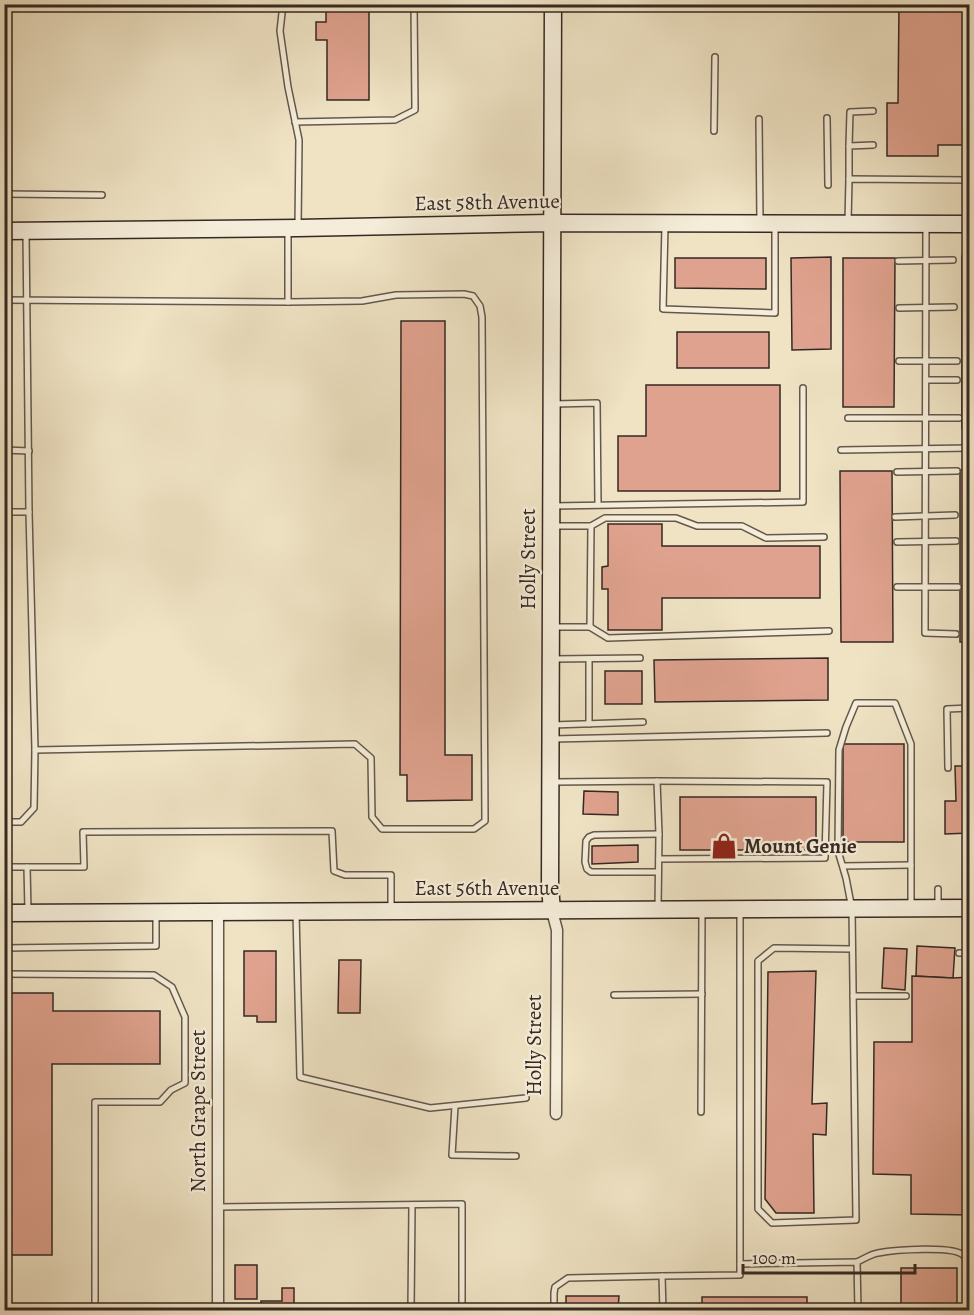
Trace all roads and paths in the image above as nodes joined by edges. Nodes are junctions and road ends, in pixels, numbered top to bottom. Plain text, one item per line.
1 (283, 4) edge
2 (414, 4) edge
3 (553, 4) edge
4 (715, 57) dead end
5 (873, 111) dead end
6 (759, 118) dead end
7 (827, 118) dead end
8 (295, 122) junction
9 (714, 131) dead end
10 (849, 146) junction
11 (873, 146) dead end
12 (849, 179) junction
13 (969, 180) edge
14 (828, 184) dead end
15 (4, 194) edge
16 (102, 195) dead end
17 (551, 223) junction
18 (665, 223) junction
19 (768, 223) junction
20 (848, 223) junction
21 (926, 224) junction
22 (969, 224) edge
23 (293, 228) junction
24 (4, 231) edge
25 (26, 231) junction
26 (953, 260) dead end
27 (898, 261) dead end
28 (926, 261) junction
29 (4, 300) edge
30 (27, 300) junction
31 (288, 302) junction
32 (954, 307) dead end
33 (899, 308) dead end
34 (926, 308) junction
35 (957, 360) dead end
36 (899, 361) dead end
37 (926, 361) junction
38 (926, 380) junction
39 (957, 380) dead end
40 (803, 388) dead end
41 (551, 404) junction
42 (848, 418) dead end
43 (959, 418) dead end
44 (926, 419) junction
45 (926, 448) junction
46 (969, 448) edge
47 (4, 450) edge
48 (29, 450) junction
49 (841, 450) dead end
50 (925, 471) junction
51 (957, 471) dead end
52 (897, 472) dead end
53 (598, 505) junction
54 (551, 506) junction
55 (4, 512) edge
56 (29, 512) junction
57 (955, 515) dead end
58 (925, 516) junction
59 (896, 517) dead end
60 (551, 526) junction
61 (591, 526) junction
62 (824, 537) dead end
63 (956, 541) dead end
64 (897, 542) dead end
65 (925, 542) junction
66 (897, 587) dead end
67 (925, 587) junction
68 (958, 587) dead end
69 (551, 627) junction
70 (591, 627) junction
71 (829, 631) dead end
72 (956, 634) dead end
73 (640, 658) dead end
74 (551, 659) junction
75 (589, 659) junction
76 (969, 708) edge
77 (643, 722) dead end
78 (589, 724) junction
79 (551, 732) junction
80 (827, 733) dead end
81 (35, 750) junction
82 (948, 768) dead end
83 (657, 781) junction
84 (550, 782) junction
85 (4, 822) edge
86 (659, 834) junction
87 (658, 859) junction
88 (911, 865) junction
89 (843, 866) junction
90 (4, 867) edge
91 (27, 867) junction
92 (658, 872) junction
93 (938, 889) dead end
94 (911, 908) junction
95 (938, 908) junction
96 (969, 908) edge
97 (852, 909) junction
98 (391, 910) junction
99 (658, 910) junction
100 (702, 910) junction
101 (740, 910) junction
102 (296, 911) junction
103 (552, 911) junction
104 (156, 912) junction
105 (218, 912) junction
106 (4, 913) edge
107 (28, 913) junction
108 (4, 948) edge
109 (852, 949) junction
110 (958, 953) dead end
111 (969, 953) edge
112 (4, 974) edge
113 (702, 994) junction
114 (614, 995) dead end
115 (853, 996) junction
116 (906, 996) dead end
117 (526, 1098) dead end
118 (455, 1106) junction
119 (701, 1112) dead end
120 (556, 1114) dead end
121 (516, 1156) dead end
122 (412, 1205) junction
123 (218, 1207) junction
124 (857, 1262) junction
125 (740, 1264) junction
126 (662, 1276) junction
127 (94, 1311) edge
128 (218, 1311) edge
129 (411, 1311) edge
130 (462, 1311) edge
131 (554, 1311) edge
132 (663, 1311) edge
133 (858, 1311) edge
134 (969, 1311) edge

1 - 8 lane
2 - 8 lane
3 - 17 street, Holly Street
4 - 9 lane
5 - 10 lane
6 - 19 lane
7 - 14 lane
8 - 23 lane
10 - 11 lane
10 - 12 lane
12 - 13 lane
12 - 20 lane
15 - 16 lane
17 - 18 street, East 58th Avenue
17 - 23 street, East 58th Avenue
17 - 41 street, Holly Street
18 - 19 street, East 58th Avenue
18 - 19 lane
19 - 20 street, East 58th Avenue
20 - 21 street, East 58th Avenue
21 - 22 street, East 58th Avenue
21 - 28 lane
23 - 25 street, East 58th Avenue
23 - 31 lane
24 - 25 street, East 58th Avenue
25 - 30 lane
26 - 28 lane
27 - 28 lane
28 - 34 lane
29 - 30 lane
30 - 31 lane
30 - 48 lane
31 - 81 lane
32 - 34 lane
33 - 34 lane
34 - 37 lane
35 - 37 lane
36 - 37 lane
37 - 38 lane
38 - 39 lane
38 - 44 lane
40 - 53 lane
41 - 53 lane
41 - 54 street, Holly Street
42 - 44 lane
43 - 44 lane
44 - 45 lane
45 - 46 lane
45 - 49 lane
45 - 50 lane
47 - 48 lane
48 - 56 lane
50 - 51 lane
50 - 52 lane
50 - 58 lane
53 - 54 lane
54 - 60 street, Holly Street
55 - 56 lane
56 - 81 lane
57 - 58 lane
58 - 59 lane
58 - 65 lane
60 - 61 lane
60 - 69 street, Holly Street
61 - 62 lane
61 - 70 lane
63 - 65 lane
64 - 65 lane
65 - 67 lane
66 - 67 lane
67 - 68 lane
67 - 72 lane
69 - 70 lane
69 - 74 street, Holly Street
70 - 71 lane
73 - 75 lane
74 - 75 lane
74 - 79 street, Holly Street
75 - 78 lane
76 - 82 lane
77 - 78 lane
78 - 79 lane
79 - 80 lane
79 - 84 street, Holly Street
81 - 85 lane
83 - 84 lane
83 - 86 lane
83 - 87 lane
84 - 103 street, Holly Street
86 - 87 lane
86 - 92 lane
87 - 92 lane
88 - 89 lane
88 - 89 lane
88 - 94 lane
89 - 97 lane
90 - 91 lane
91 - 98 lane
91 - 107 lane
92 - 99 lane
93 - 95 lane
94 - 95 street, East 56th Avenue
94 - 97 street, East 56th Avenue
95 - 96 street, East 56th Avenue
97 - 101 street, East 56th Avenue
97 - 109 lane
98 - 102 street, East 56th Avenue
98 - 103 street, East 56th Avenue
99 - 100 street, East 56th Avenue
99 - 103 street, East 56th Avenue
100 - 101 street, East 56th Avenue
100 - 113 lane
101 - 125 lane
102 - 105 street, East 56th Avenue
102 - 118 lane
103 - 120 street, Holly Street
104 - 105 street, East 56th Avenue
104 - 107 street, East 56th Avenue
104 - 108 lane
105 - 123 street, North Grape Street
106 - 107 street, East 56th Avenue
109 - 115 lane
109 - 115 lane
110 - 111 lane
112 - 127 lane
113 - 114 lane
113 - 119 lane
115 - 116 lane
117 - 118 lane
118 - 121 lane
122 - 123 lane
122 - 129 lane
122 - 130 lane
123 - 128 street, North Grape Street
124 - 125 lane
124 - 133 lane
124 - 134 lane
125 - 126 lane
126 - 131 lane
126 - 132 lane

